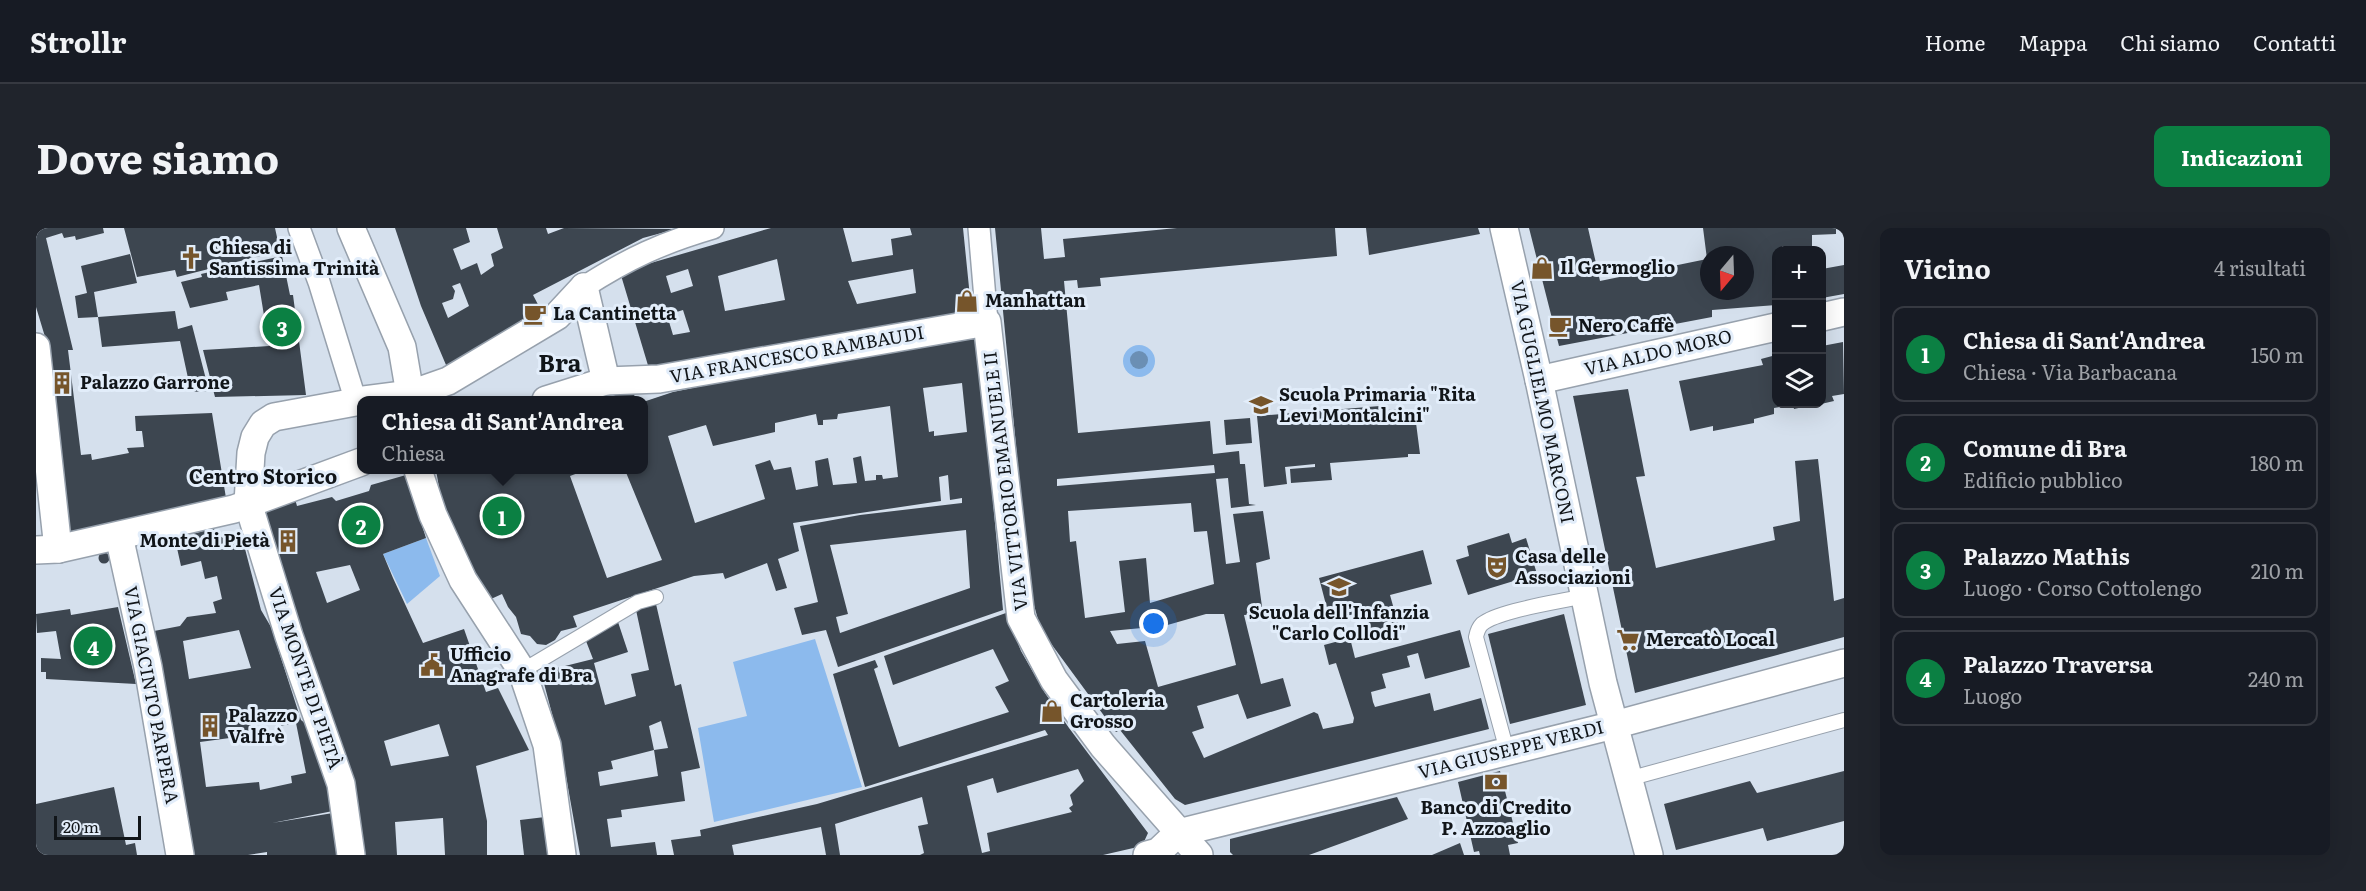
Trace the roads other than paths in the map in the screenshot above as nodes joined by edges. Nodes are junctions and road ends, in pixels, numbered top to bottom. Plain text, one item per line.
1 (298, 228) edge
2 (351, 228) edge
3 (713, 228) edge
4 (978, 228) edge
5 (1504, 228) edge
6 (584, 287) junction
7 (1844, 312) edge
8 (1826, 316) edge
9 (987, 322) junction
10 (1772, 328) edge
11 (36, 347) edge
12 (1539, 380) junction
13 (606, 381) junction
14 (358, 396) edge
15 (411, 396) edge
16 (413, 396) edge
17 (559, 396) edge
18 (357, 402) edge
19 (357, 463) edge
20 (419, 474) edge
21 (248, 503) junction
22 (118, 536) junction
23 (47, 549) edge
24 (1584, 596) junction
25 (656, 597) dead end
26 (1844, 663) edge
27 (522, 671) junction
28 (1844, 720) edge
29 (1614, 725) junction
30 (1508, 751) junction
31 (1628, 779) junction
32 (1178, 832) junction
33 (180, 855) edge
34 (351, 855) edge
35 (562, 855) edge
36 (1147, 855) edge
37 (1199, 855) edge
38 (1648, 855) edge

1 - 14 street
2 - 15 street
3 - 6 street
4 - 9 street, VIA VITTORIO EMANUELE II
5 - 12 street, VIA GUGLIELMO MARCONI
6 - 13 street
6 - 16 street
7 - 8 street
9 - 13 street, VIA FRANCESCO RAMBAUDI
9 - 32 street, VIA VITTORIO EMANUELE II
10 - 12 street, VIA ALDO MORO
11 - 23 street
12 - 24 street, VIA GUGLIELMO MARCONI
13 - 17 street, VIA FRANCESCO RAMBAUDI
18 - 21 street
19 - 21 street
20 - 27 street
21 - 22 street
21 - 34 street, VIA MONTE DI PIETÀ
22 - 23 street
22 - 33 street, VIA GIACINTO PARPERA
24 - 29 street, VIA GUGLIELMO MARCONI
24 - 30 lane
25 - 27 lane
26 - 29 street, VIA GIUSEPPE VERDI
27 - 35 street
28 - 31 lane
29 - 30 street, VIA GIUSEPPE VERDI
29 - 31 street, VIA GUGLIELMO MARCONI
30 - 32 street, VIA GIUSEPPE VERDI
31 - 38 street, VIA GUGLIELMO MARCONI
32 - 36 street
32 - 37 street, VIA VITTORIO EMANUELE II

